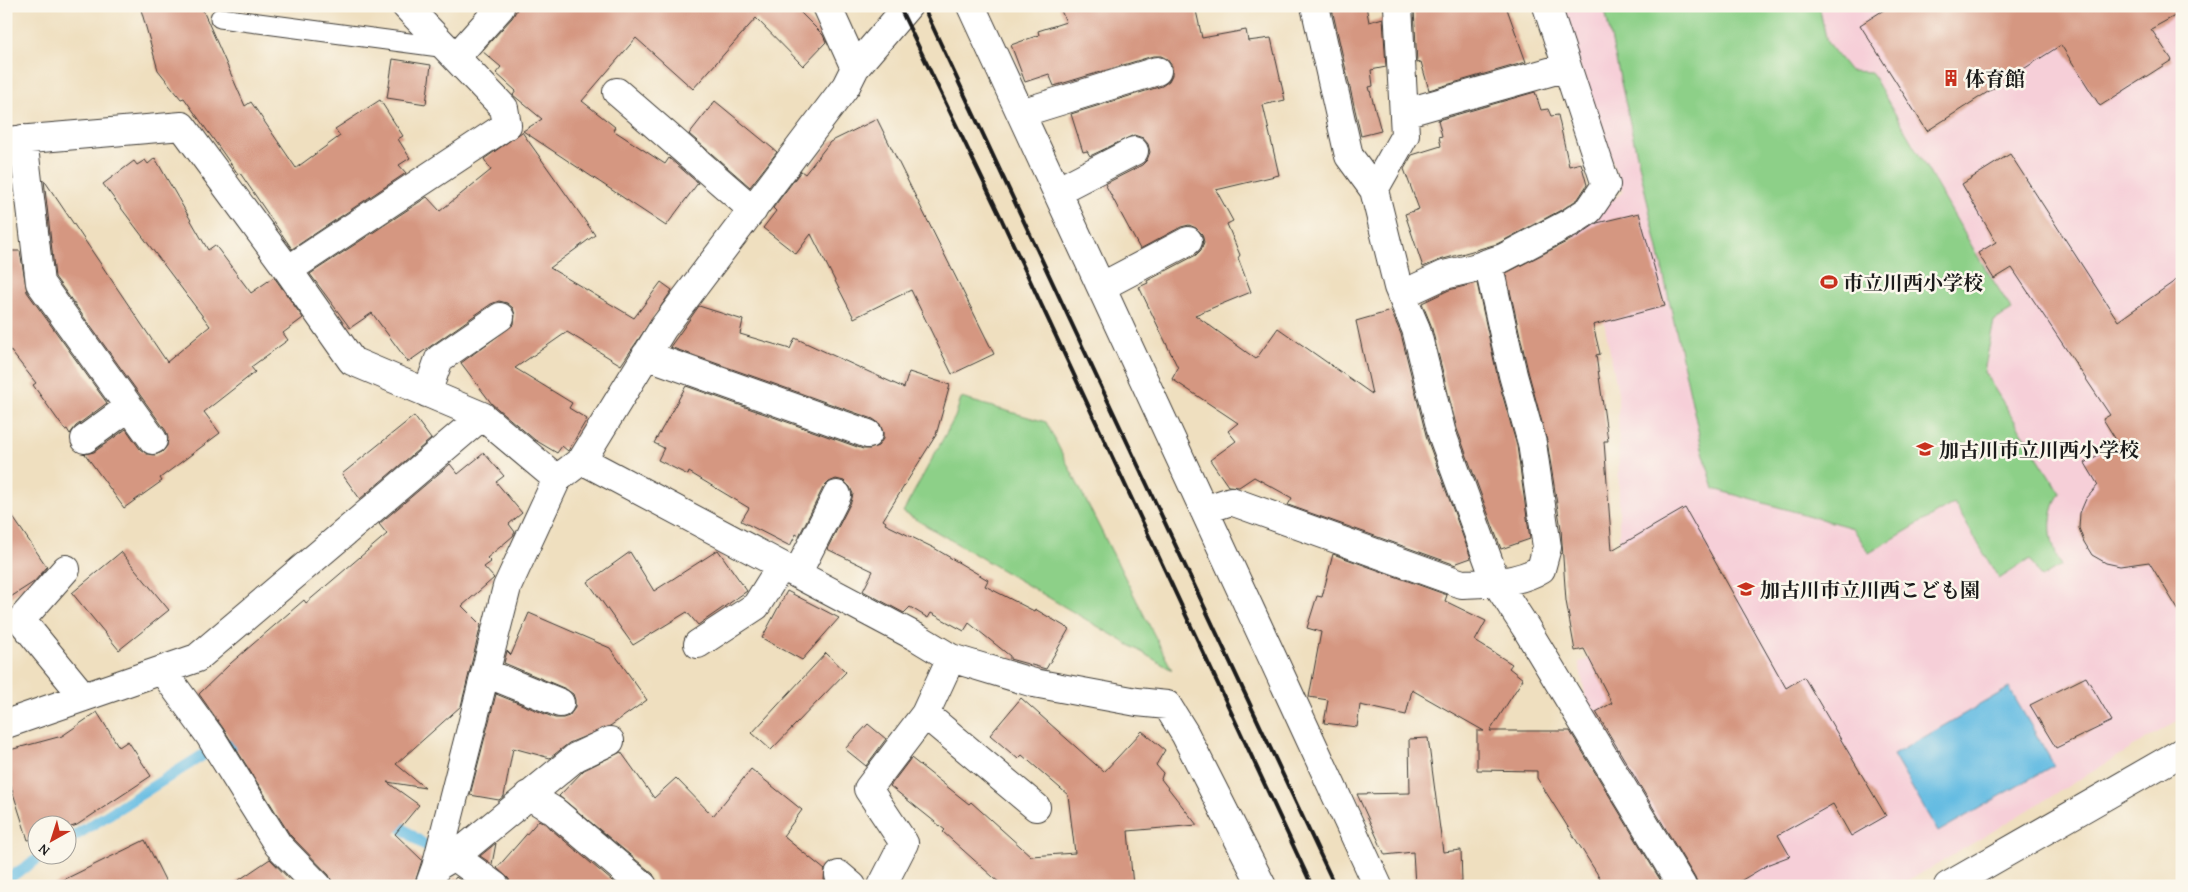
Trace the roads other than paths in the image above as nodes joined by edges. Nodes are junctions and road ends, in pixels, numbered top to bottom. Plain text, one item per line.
1 (406, 6) edge
2 (827, 6) edge
3 (908, 6) edge
4 (971, 6) edge
5 (1315, 6) edge
6 (1398, 6) edge
7 (1547, 6) edge
8 (500, 8) dead end
9 (220, 18) dead end
10 (451, 52) junction
11 (855, 68) junction
12 (1567, 68) junction
13 (1157, 70) dead end
14 (618, 92) dead end
15 (1020, 113) junction
16 (1404, 113) junction
17 (15, 140) edge
18 (1134, 151) dead end
19 (1374, 190) junction
20 (1057, 191) junction
21 (753, 210) junction
22 (1188, 241) dead end
23 (1488, 263) junction
24 (288, 270) junction
25 (1102, 288) junction
26 (1401, 295) junction
27 (500, 317) dead end
28 (646, 355) junction
29 (427, 393) junction
30 (129, 407) junction
31 (482, 416) junction
32 (868, 434) dead end
33 (85, 439) dead end
34 (153, 440) dead end
35 (582, 460) junction
36 (557, 479) junction
37 (837, 495) dead end
38 (1204, 510) junction
39 (66, 569) dead end
40 (789, 570) junction
41 (1496, 582) junction
42 (698, 644) dead end
43 (951, 658) junction
44 (162, 670) junction
45 (486, 673) junction
46 (84, 697) junction
47 (560, 703) dead end
48 (925, 714) junction
49 (6, 724) edge
50 (610, 741) dead end
51 (2182, 752) edge
52 (528, 795) junction
53 (1036, 807) dead end
54 (440, 870) edge
55 (318, 886) edge
56 (495, 886) edge
57 (643, 886) edge
58 (882, 886) edge
59 (1262, 886) edge
60 (1378, 886) edge
61 (1682, 886) edge
62 (1948, 886) edge

1 - 10 street
2 - 11 street
3 - 11 street
4 - 15 street
5 - 19 street
6 - 16 street
7 - 12 street
8 - 10 street
9 - 10 lane
10 - 24 street
11 - 21 street
12 - 16 street
12 - 23 street
13 - 15 street
14 - 21 street
15 - 20 street
16 - 19 street
17 - 24 street
17 - 30 street
18 - 20 street
19 - 26 street
20 - 25 street
21 - 28 street
22 - 25 street
23 - 26 street
23 - 41 street
24 - 29 street
25 - 38 street
26 - 41 street
27 - 29 street
28 - 32 street
28 - 35 street
29 - 31 street
30 - 33 street
30 - 34 street
31 - 36 street
31 - 44 street
35 - 36 street
35 - 40 street
36 - 45 street
37 - 40 street
38 - 41 street
38 - 60 street
39 - 46 street
40 - 42 street
40 - 43 street
41 - 61 street
43 - 48 street
43 - 59 street
44 - 46 street
44 - 55 street
45 - 47 street
45 - 54 street
46 - 49 street
48 - 53 street
48 - 58 street
50 - 52 street
51 - 62 street
52 - 54 street
52 - 57 street
54 - 56 street

